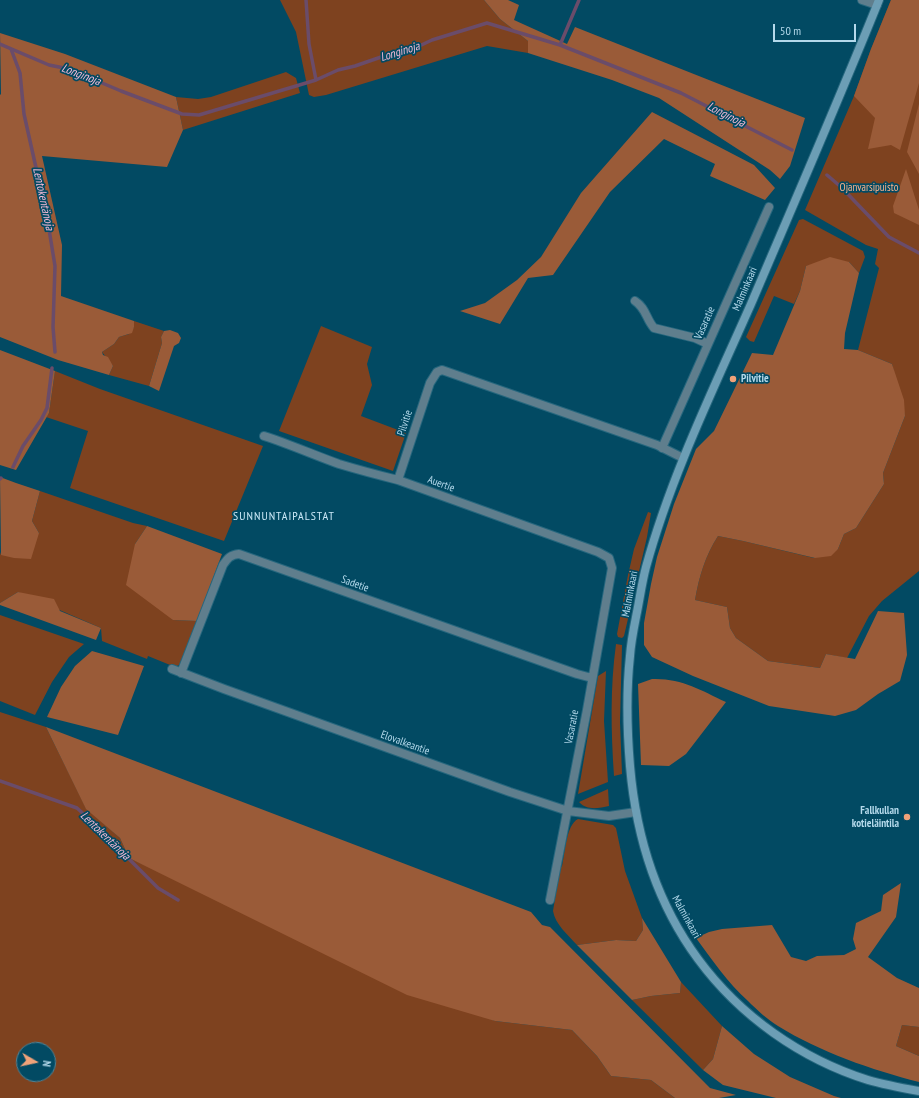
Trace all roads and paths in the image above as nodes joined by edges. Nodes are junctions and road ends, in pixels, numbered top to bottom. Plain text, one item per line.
1 (862, 0) edge
2 (878, 3) edge
3 (769, 207) dead end
4 (635, 301) dead end
5 (708, 344) junction
6 (264, 436) dead end
7 (662, 448) junction
8 (683, 458) junction
9 (398, 480) junction
10 (609, 558) joint
11 (172, 669) dead end
12 (181, 673) junction
13 (592, 678) junction
14 (568, 811) junction
15 (636, 812) junction
16 (550, 900) dead end
17 (919, 1091) edge

1 - 2 street
2 - 8 main road, Malminkaari
3 - 5 street, Vasaratie
4 - 5 street
5 - 7 street, Vasaratie
6 - 9 street, Auertie
7 - 8 street, Pilvitie
7 - 9 street, Pilvitie
8 - 15 main road, Malminkaari
9 - 10 street, Auertie
10 - 13 street, Vasaratie
11 - 12 street, Elovalkeantie
12 - 13 street, Sadetie
12 - 14 street, Elovalkeantie
13 - 14 street, Vasaratie
14 - 15 street, Elovalkeantie
14 - 16 street, Vasaratie
15 - 17 main road, Malminkaari

